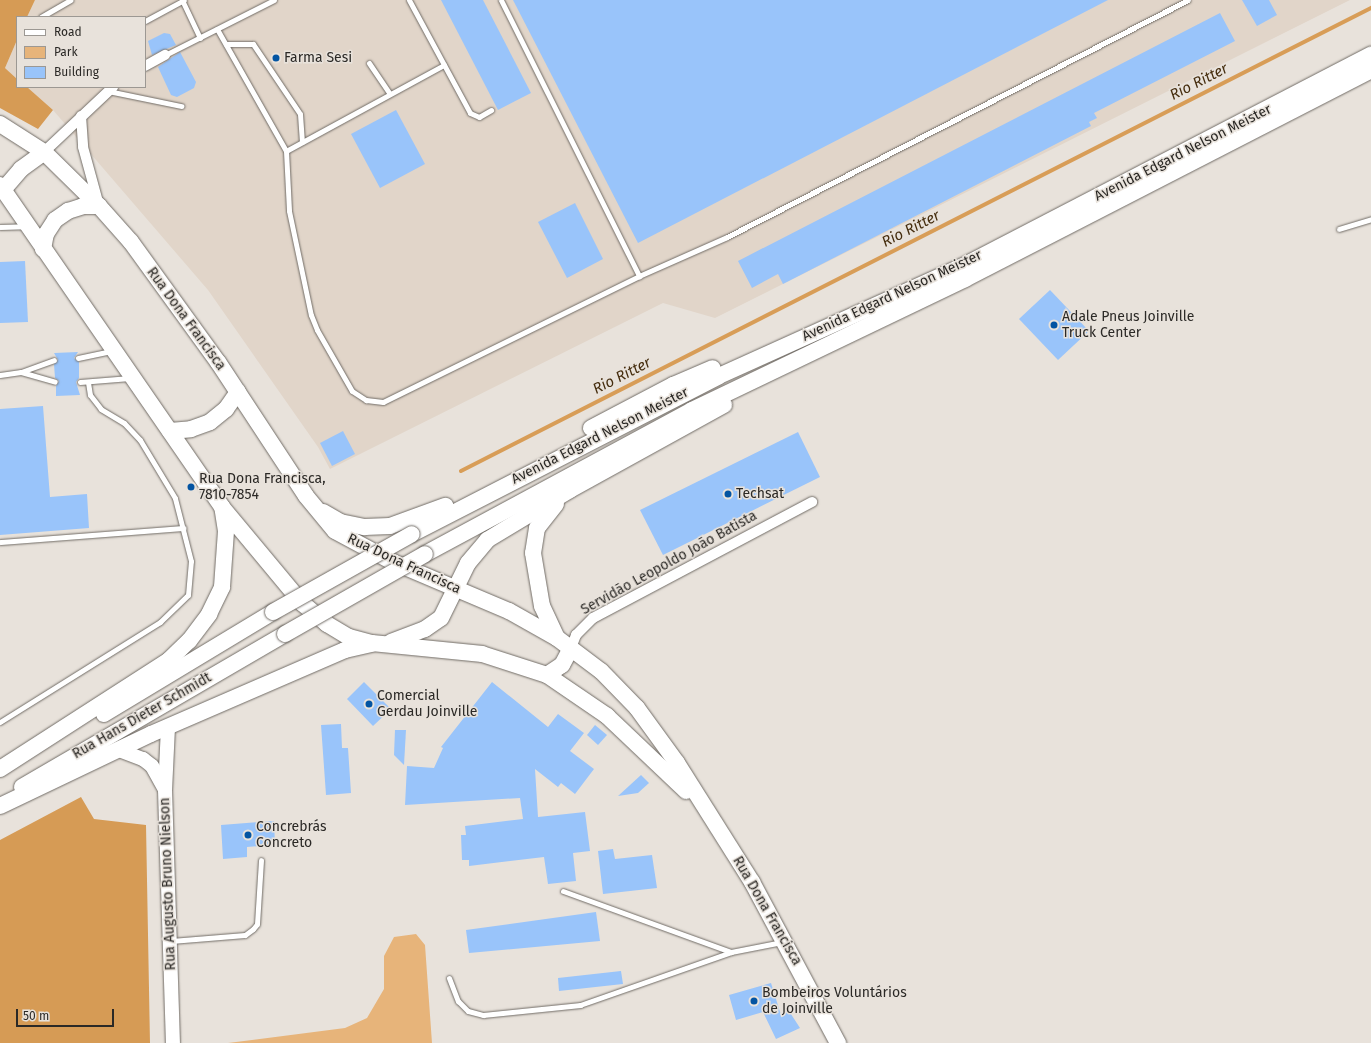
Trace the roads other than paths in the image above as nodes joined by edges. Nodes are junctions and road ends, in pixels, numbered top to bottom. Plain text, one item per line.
1 (71, 0) edge
2 (183, 0) edge
3 (274, 0) edge
4 (409, 0) edge
5 (501, 0) edge
6 (1188, 0) edge
7 (43, 16) edge
8 (146, 20) edge
9 (217, 29) junction
10 (200, 38) junction
11 (226, 44) junction
12 (165, 55) joint
13 (1371, 56) edge
14 (369, 63) dead end
15 (146, 65) edge
16 (444, 65) junction
17 (1371, 70) edge
18 (110, 89) edge
19 (390, 94) junction
20 (181, 106) dead end
21 (491, 110) dead end
22 (81, 116) junction
23 (0, 124) edge
24 (302, 142) junction
25 (286, 151) junction
26 (44, 152) junction
27 (1, 189) edge
28 (99, 206) junction
29 (1371, 219) edge
30 (28, 226) junction
31 (0, 227) edge
32 (1339, 229) dead end
33 (43, 249) junction
34 (638, 276) junction
35 (898, 310) junction
36 (811, 334) junction
37 (114, 351) junction
38 (78, 358) dead end
39 (54, 360) dead end
40 (21, 372) junction
41 (0, 375) edge
42 (133, 378) junction
43 (55, 382) dead end
44 (80, 382) dead end
45 (88, 382) junction
46 (238, 392) junction
47 (170, 431) junction
48 (570, 490) junction
49 (812, 502) dead end
50 (222, 507) junction
51 (315, 507) junction
52 (184, 528) junction
53 (0, 542) edge
54 (454, 588) junction
55 (273, 612) joint
56 (285, 634) joint
57 (557, 638) junction
58 (379, 644) junction
59 (571, 648) junction
60 (547, 675) junction
61 (0, 722) edge
62 (168, 727) junction
63 (119, 750) junction
64 (0, 769) edge
65 (0, 773) edge
66 (165, 790) junction
67 (0, 800) edge
68 (700, 804) junction
69 (0, 806) edge
70 (261, 860) dead end
71 (563, 891) dead end
72 (170, 942) junction
73 (785, 942) junction
74 (731, 952) junction
75 (449, 978) dead end
76 (172, 1043) edge
77 (838, 1043) edge

1 - 7 lane
2 - 8 lane
2 - 10 lane
3 - 9 lane
4 - 16 lane
5 - 34 lane
6 - 34 lane
9 - 10 lane
9 - 11 lane
10 - 12 lane
11 - 24 lane
11 - 25 lane
12 - 15 street
13 - 36 main road, Avenida Edgard Nelson Meister
14 - 19 lane
16 - 19 lane
16 - 21 lane
17 - 35 main road, Avenida Edgard Nelson Meister
18 - 20 lane
18 - 22 street
19 - 24 lane
22 - 26 street
22 - 28 street
23 - 26 main road, Rua Dona Francisca
24 - 25 lane
25 - 34 lane
26 - 27 main road
26 - 28 main road, Rua Dona Francisca
27 - 30 main road, Rua Dona Francisca
28 - 33 main road
28 - 46 main road, Rua Dona Francisca
29 - 32 lane
30 - 31 lane
30 - 33 main road, Rua Dona Francisca
33 - 37 main road, Rua Dona Francisca
35 - 48 main road
35 - 56 main road, Avenida Edgard Nelson Meister, bridge
36 - 51 main road
36 - 55 main road, Avenida Edgard Nelson Meister, bridge
37 - 38 lane
37 - 42 main road, Rua Dona Francisca
39 - 40 lane
40 - 41 lane
40 - 43 lane
42 - 45 lane
42 - 47 main road, Rua Dona Francisca
44 - 45 lane
45 - 52 lane
46 - 47 main road
46 - 51 main road, Rua Dona Francisca
47 - 50 main road, Rua Dona Francisca
48 - 54 main road
48 - 57 main road
49 - 59 street, Servidão Leopoldo João Batista
50 - 58 main road, Rua Dona Francisca
50 - 64 main road
51 - 54 main road, Rua Dona Francisca
52 - 53 lane
52 - 61 lane
54 - 57 main road, Rua Dona Francisca
54 - 58 main road
55 - 65 main road, Rua Hans Dieter Schmidt
56 - 67 main road, Rua Hans Dieter Schmidt
57 - 59 main road, Rua Dona Francisca
58 - 60 main road, Rua Dona Francisca
58 - 62 main road
59 - 60 main road
59 - 68 main road, Rua Dona Francisca
60 - 68 main road, Rua Dona Francisca
62 - 63 main road
62 - 66 main road
63 - 66 main road, Rua Augusto Bruno Nielson
63 - 69 main road
66 - 72 main road, Rua Augusto Bruno Nielson
68 - 73 main road, Rua Dona Francisca
70 - 72 lane
71 - 74 lane
72 - 76 main road, Rua Augusto Bruno Nielson
73 - 74 lane
73 - 77 main road, Rua Dona Francisca
74 - 75 lane

